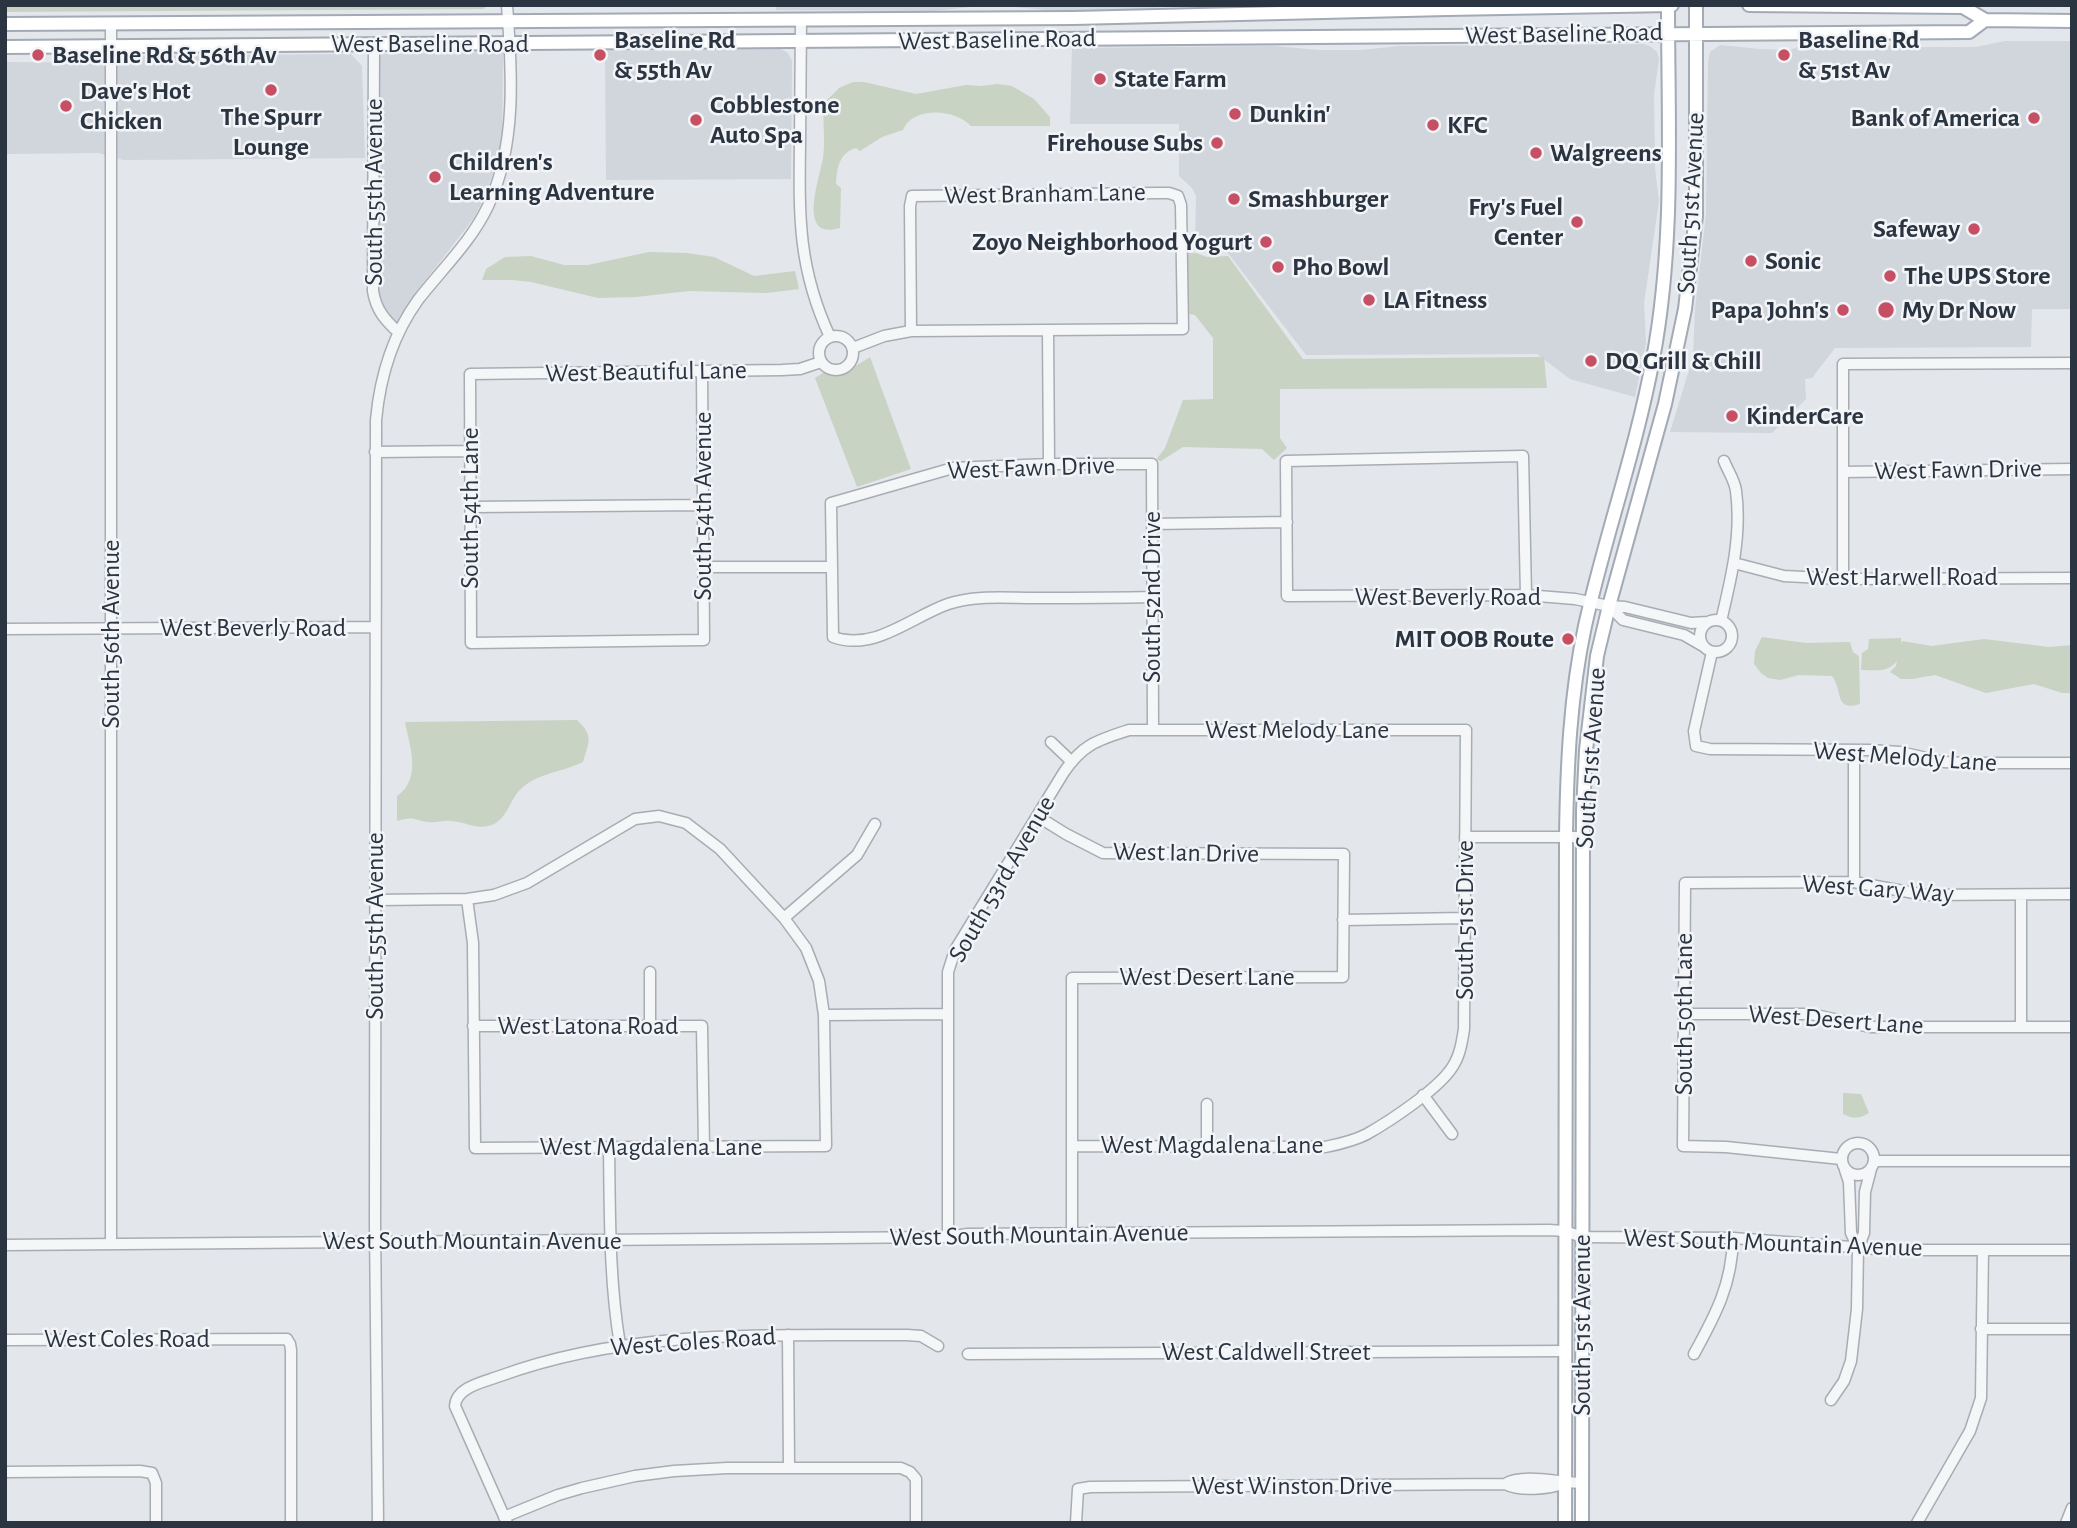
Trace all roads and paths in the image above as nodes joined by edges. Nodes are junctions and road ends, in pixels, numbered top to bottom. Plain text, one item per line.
1 (507, 5) edge
2 (1669, 5) edge
3 (1696, 5) edge
4 (1749, 5) edge
5 (801, 20) junction
6 (1985, 20) junction
7 (2072, 21) edge
8 (508, 22) junction
9 (111, 23) junction
10 (5, 24) edge
11 (1668, 33) junction
12 (1697, 33) junction
13 (801, 42) junction
14 (509, 43) junction
15 (374, 44) junction
16 (111, 46) junction
17 (5, 47) edge
18 (1048, 330) junction
19 (911, 331) junction
20 (398, 332) junction
21 (830, 337) junction
22 (853, 348) junction
23 (821, 362) junction
24 (2072, 363) edge
25 (702, 371) junction
26 (470, 374) joint
27 (470, 451) junction
28 (375, 452) junction
29 (1724, 461) dead end
30 (1049, 464) junction
31 (1152, 464) joint
32 (2072, 469) edge
33 (1843, 472) junction
34 (704, 505) junction
35 (470, 507) junction
36 (1286, 522) junction
37 (1152, 524) junction
38 (1734, 563) junction
39 (704, 567) junction
40 (832, 567) junction
41 (2072, 578) edge
42 (1843, 579) junction
43 (1526, 595) junction
44 (1152, 597) junction
45 (1591, 602) junction
46 (1609, 606) junction
47 (1721, 621) junction
48 (1708, 622) junction
49 (375, 627) junction
50 (111, 628) junction
51 (5, 629) edge
52 (704, 640) joint
53 (1707, 649) junction
54 (1129, 730) joint
55 (1153, 730) junction
56 (1466, 730) joint
57 (1051, 742) dead end
58 (1854, 750) junction
59 (1072, 762) junction
60 (2072, 763) edge
61 (1037, 816) junction
62 (875, 824) dead end
63 (1465, 836) junction
64 (1566, 837) junction
65 (1583, 837) junction
66 (1854, 882) junction
67 (1685, 883) joint
68 (2072, 894) edge
69 (2021, 895) junction
70 (467, 899) junction
71 (375, 900) junction
72 (784, 918) junction
73 (1465, 918) junction
74 (1343, 920) junction
75 (650, 972) dead end
76 (948, 1014) junction
77 (1684, 1014) junction
78 (824, 1015) junction
79 (473, 1026) junction
80 (650, 1026) junction
81 (2021, 1027) junction
82 (2072, 1027) edge
83 (1423, 1095) junction
84 (1207, 1104) dead end
85 (1452, 1134) dead end
86 (1072, 1146) junction
87 (704, 1147) junction
88 (1207, 1147) junction
89 (609, 1148) junction
90 (2072, 1161) edge
91 (1843, 1164) junction
92 (1872, 1165) junction
93 (1565, 1231) junction
94 (1072, 1234) junction
95 (948, 1237) junction
96 (1582, 1237) junction
97 (1733, 1238) junction
98 (610, 1241) junction
99 (375, 1242) junction
100 (111, 1244) junction
101 (5, 1245) edge
102 (1858, 1248) junction
103 (1983, 1250) junction
104 (2072, 1250) edge
105 (1981, 1329) junction
106 (2072, 1329) edge
107 (788, 1335) junction
108 (5, 1340) edge
109 (620, 1345) junction
110 (938, 1346) dead end
111 (1565, 1351) junction
112 (968, 1354) dead end
113 (1694, 1354) dead end
114 (1831, 1400) dead end
115 (789, 1468) junction
116 (5, 1472) edge
117 (1565, 1483) junction
118 (1581, 1483) junction
119 (2072, 1508) edge
120 (505, 1520) edge
121 (156, 1523) edge
122 (292, 1523) edge
123 (378, 1523) edge
124 (916, 1523) edge
125 (1076, 1523) edge
126 (1564, 1523) edge
127 (1582, 1523) edge
128 (1917, 1523) edge
129 (2066, 1523) edge

1 - 8 street, South 55th Avenue
2 - 5 main road, West Baseline Road
2 - 11 main road, South 51st Avenue
3 - 12 main road, South 51st Avenue
4 - 6 main road, West Baseline Road
5 - 8 main road, West Baseline Road
5 - 13 street
6 - 7 main road, West Baseline Road
6 - 12 main road, West Baseline Road
8 - 9 main road, West Baseline Road
8 - 14 street, South 55th Avenue
9 - 10 main road, West Baseline Road
9 - 16 street, South 56th Avenue
11 - 12 main road, West Baseline Road
11 - 13 main road, West Baseline Road
11 - 45 main road, South 51st Avenue
12 - 46 main road, South 51st Avenue
13 - 14 main road, West Baseline Road
13 - 21 street
14 - 15 main road, West Baseline Road
14 - 20 street, South 55th Avenue
15 - 16 main road, West Baseline Road
15 - 20 street, South 55th Avenue
16 - 17 main road, West Baseline Road
16 - 50 street, South 56th Avenue
18 - 19 street
18 - 19 street, West Branham Lane
18 - 30 street
19 - 22 street
20 - 28 street, South 55th Avenue
21 - 22 street
21 - 23 street
22 - 23 street
23 - 25 street, West Beautiful Lane
24 - 33 street
25 - 26 street, West Beautiful Lane
25 - 34 street, South 54th Avenue
26 - 27 street, South 54th Lane
27 - 28 street
27 - 35 street, South 54th Lane
28 - 49 street, South 55th Avenue
29 - 38 street
30 - 31 street, West Fawn Drive
30 - 40 street, West Fawn Drive
31 - 37 street, South 52nd Drive
32 - 33 street, West Fawn Drive
33 - 42 street
34 - 35 street
34 - 39 street, South 54th Avenue
35 - 52 street, South 54th Lane
36 - 37 street
36 - 43 street, West Beverly Road
36 - 43 street
37 - 44 street, South 52nd Drive
38 - 42 street, West Harwell Road
38 - 47 street
39 - 40 street
39 - 52 street, South 54th Avenue
40 - 44 street
41 - 42 street, West Harwell Road
43 - 45 street, West Beverly Road
44 - 55 street, South 52nd Drive
45 - 46 street, West Beverly Road
45 - 64 main road, South 51st Avenue
46 - 48 street, West Beverly Road
46 - 53 street, West Beverly Road
46 - 65 main road, South 51st Avenue
47 - 48 street
47 - 53 street
48 - 53 street
49 - 50 street, West Beverly Road
49 - 71 street, South 55th Avenue
50 - 51 street, West Beverly Road
50 - 100 street, South 56th Avenue
53 - 58 street, West Melody Lane
54 - 55 street, West Melody Lane
54 - 59 street, South 53rd Avenue
55 - 56 street, West Melody Lane
56 - 63 street, South 51st Drive
57 - 59 street
58 - 60 street, West Melody Lane
58 - 66 street
59 - 61 street, South 53rd Avenue
61 - 74 street, West Ian Drive
61 - 76 street, South 53rd Avenue
62 - 72 street
63 - 64 street
63 - 73 street, South 51st Drive
64 - 65 street
64 - 93 main road, South 51st Avenue
65 - 96 main road, South 51st Avenue
66 - 67 street, West Gary Way
66 - 69 street, West Gary Way
67 - 77 street, South 50th Lane
68 - 69 street, West Gary Way
69 - 81 street
70 - 71 street
70 - 72 street
70 - 79 street
71 - 99 street, South 55th Avenue
72 - 78 street
73 - 74 street
73 - 83 street, South 51st Drive
74 - 86 street, West Desert Lane
75 - 80 street
76 - 78 street
76 - 95 street, South 53rd Avenue
77 - 81 street, West Desert Lane
77 - 91 street, South 50th Lane
78 - 87 street, West Magdalena Lane
79 - 80 street, West Latona Road
79 - 89 street, West Magdalena Lane
80 - 87 street, West Latona Road
81 - 82 street, West Desert Lane
83 - 85 street
83 - 88 street, West Magdalena Lane
84 - 88 street
86 - 88 street, West Magdalena Lane
86 - 94 street
87 - 89 street, West Magdalena Lane
89 - 98 street
90 - 92 street
91 - 92 street
91 - 92 street
91 - 102 street
92 - 102 street
93 - 94 street, West South Mountain Avenue
93 - 96 street, West South Mountain Avenue
93 - 111 main road, South 51st Avenue
94 - 95 street, West South Mountain Avenue
95 - 98 street, West South Mountain Avenue
96 - 97 street, West South Mountain Avenue
96 - 118 main road, South 51st Avenue
97 - 102 street, West South Mountain Avenue
97 - 113 street
98 - 99 street, West South Mountain Avenue
98 - 109 street
99 - 100 street, West South Mountain Avenue
99 - 123 street, South 55th Avenue
100 - 101 street, West South Mountain Avenue
102 - 103 street, West South Mountain Avenue
102 - 114 street
103 - 104 street, West South Mountain Avenue
103 - 105 street
105 - 106 street
105 - 128 street
107 - 109 street, West Coles Road
107 - 110 street, West Coles Road
107 - 115 street
108 - 122 street, West Coles Road
109 - 120 street, West Coles Road
111 - 112 street, West Caldwell Street
111 - 117 main road, South 51st Avenue
115 - 120 street
115 - 124 street
116 - 121 street
117 - 118 street, West Winston Drive
117 - 125 street, West Winston Drive
117 - 126 main road, South 51st Avenue
118 - 127 main road, South 51st Avenue
119 - 129 street

